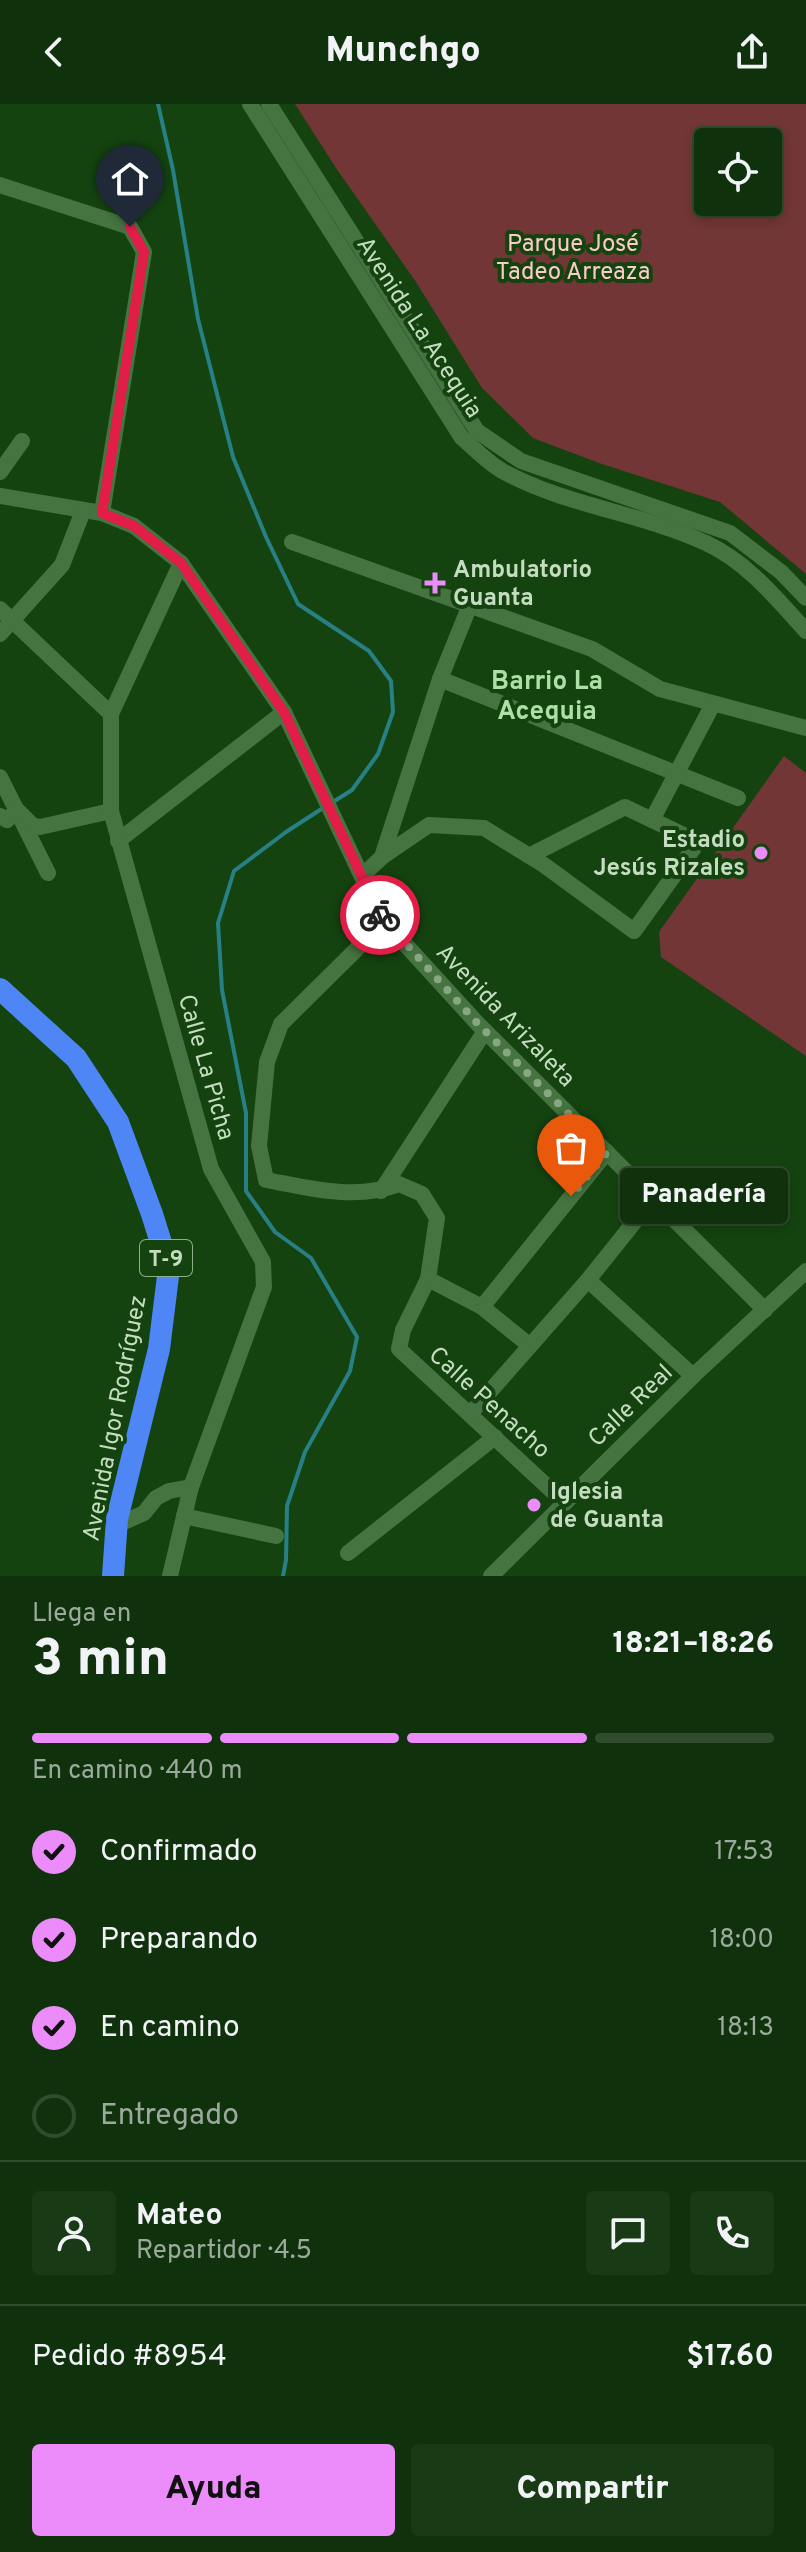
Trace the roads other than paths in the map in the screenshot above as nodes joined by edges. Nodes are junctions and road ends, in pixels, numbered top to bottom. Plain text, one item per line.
1 (250, 104) edge
2 (269, 104) edge
3 (0, 185) edge
4 (22, 441) dead end
5 (0, 472) edge
6 (0, 496) edge
7 (83, 511) junction
8 (102, 513) junction
9 (292, 542) dead end
10 (181, 563) junction
11 (806, 598) edge
12 (470, 605) junction
13 (0, 609) edge
14 (13, 621) junction
15 (806, 631) edge
16 (0, 634) edge
17 (440, 679) junction
18 (713, 704) junction
19 (284, 712) junction
20 (111, 714) junction
21 (806, 728) edge
22 (677, 773) junction
23 (0, 777) edge
24 (738, 798) dead end
25 (17, 810) junction
26 (111, 811) junction
27 (0, 816) edge
28 (652, 820) junction
29 (118, 841) junction
30 (529, 856) junction
31 (382, 857) junction
32 (48, 873) dead end
33 (362, 876) junction
34 (385, 921) junction
35 (0, 989) edge
36 (485, 1031) junction
37 (607, 1152) junction
38 (381, 1191) junction
39 (652, 1200) junction
40 (806, 1271) edge
41 (428, 1279) junction
42 (588, 1280) junction
43 (482, 1307) junction
44 (765, 1310) junction
45 (529, 1345) junction
46 (693, 1376) junction
47 (470, 1414) junction
48 (495, 1437) junction
49 (191, 1487) junction
50 (564, 1502) junction
51 (184, 1516) junction
52 (117, 1519) junction
53 (276, 1536) dead end
54 (348, 1553) dead end
55 (113, 1576) edge
56 (170, 1576) edge
57 (491, 1576) edge

1 - 15 street, Avenida La Acequia
2 - 11 street, Avenida La Acequia
3 - 8 street
4 - 5 street
6 - 7 street
7 - 8 street
7 - 14 street
8 - 10 street
9 - 12 street
10 - 19 street
10 - 20 street, Calle La Picha
12 - 17 street
12 - 18 street
13 - 14 street
14 - 16 street
14 - 20 street
17 - 22 street
17 - 31 street
18 - 21 street
18 - 22 street
19 - 29 street
19 - 33 street, Avenida Arizaleta
20 - 26 street, Calle La Picha
22 - 24 street
22 - 28 street
23 - 25 street
25 - 26 street
25 - 27 street
25 - 32 street
26 - 29 street, Calle La Picha
28 - 30 street
28 - 30 street
29 - 49 street, Calle La Picha
30 - 31 street
31 - 33 street
33 - 34 street, Avenida Arizaleta
34 - 36 street, Avenida Arizaleta
34 - 38 street, Calle Penacho
35 - 52 highway, Avenida Igor Rodríguez / T-9
36 - 37 street, Avenida Arizaleta
36 - 38 street
37 - 39 street, Avenida Arizaleta
37 - 43 street
38 - 41 street, Calle Penacho
39 - 42 street
39 - 44 street, Avenida Arizaleta
40 - 44 street, Calle Real
41 - 43 street
41 - 47 street, Calle Penacho
42 - 45 street
42 - 46 street
43 - 45 street
44 - 46 street, Calle Real
45 - 47 street
46 - 50 street, Calle Real
47 - 48 street, Calle Penacho
48 - 50 street, Calle Penacho
48 - 54 street
49 - 51 street, Calle La Picha
49 - 52 street
50 - 57 street, Calle Real
51 - 53 street
51 - 56 street, Calle La Picha
52 - 55 highway, Avenida Igor Rodríguez / T-9

